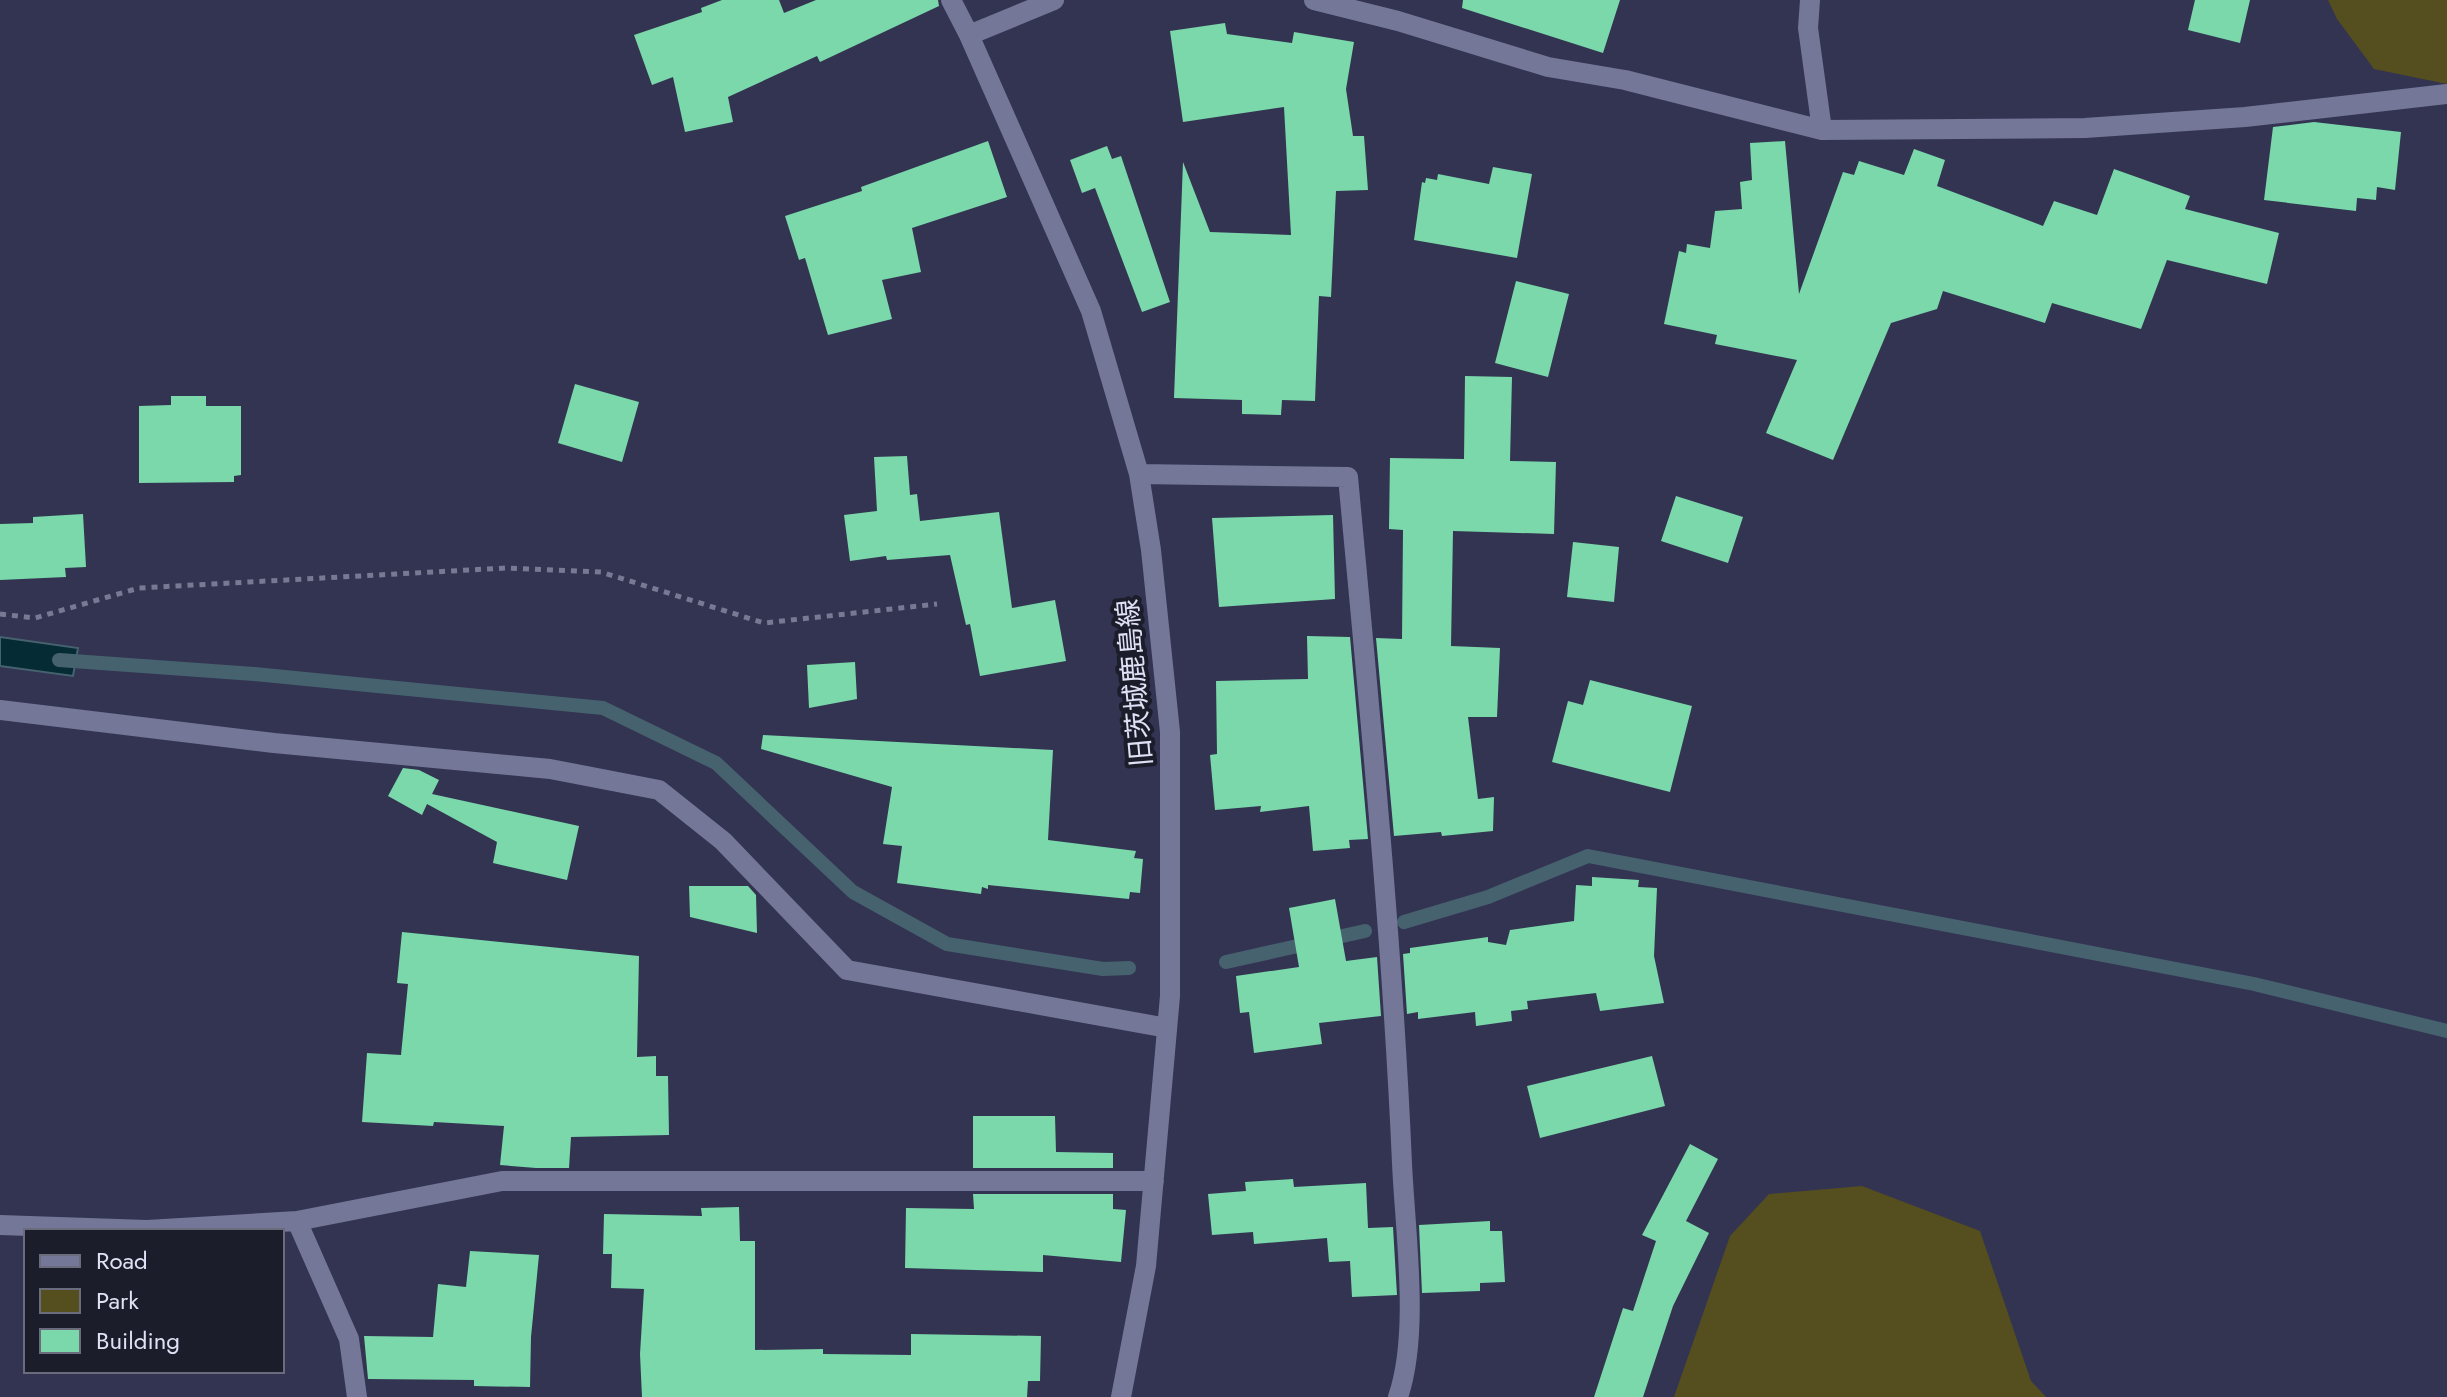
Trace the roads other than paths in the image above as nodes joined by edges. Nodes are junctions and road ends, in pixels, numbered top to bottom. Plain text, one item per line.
1 (951, 0) edge
2 (1054, 0) edge
3 (1314, 0) edge
4 (1810, 0) edge
5 (969, 35) junction
6 (2447, 94) edge
7 (1822, 130) junction
8 (1139, 474) junction
9 (0, 710) edge
10 (1167, 1028) junction
11 (1154, 1181) junction
12 (297, 1221) junction
13 (0, 1225) edge
14 (118, 1229) edge
15 (164, 1229) edge
16 (357, 1397) edge
17 (1121, 1397) edge
18 (1398, 1397) edge

1 - 5 street, 旧茨城鹿島線
2 - 5 street
3 - 7 street
4 - 7 street
5 - 8 street, 旧茨城鹿島線
6 - 7 street
8 - 10 street, 旧茨城鹿島線
8 - 18 street
9 - 10 street
10 - 11 street, 旧茨城鹿島線
11 - 12 street
11 - 17 street, 旧茨城鹿島線
12 - 15 street
12 - 16 street
13 - 14 street

